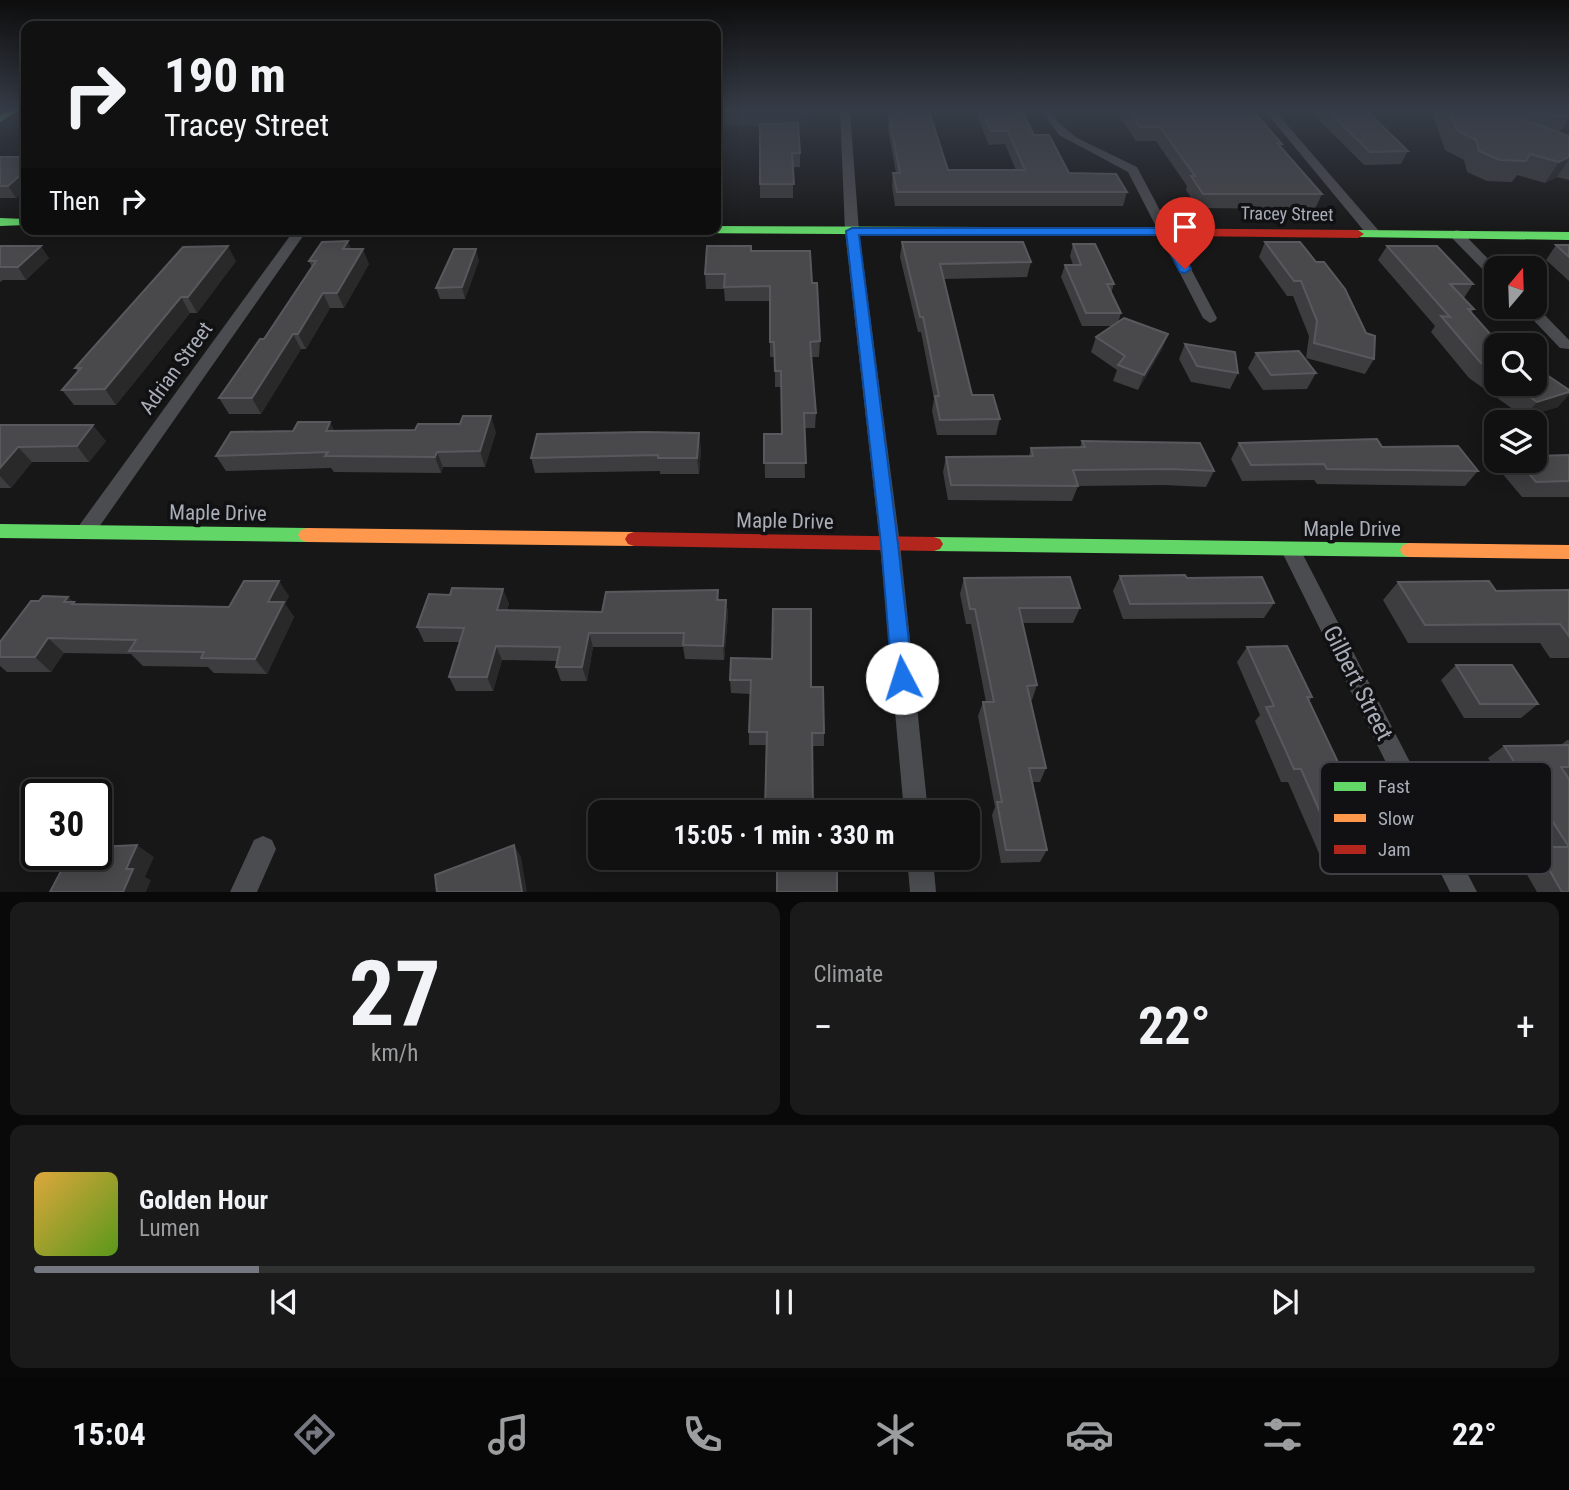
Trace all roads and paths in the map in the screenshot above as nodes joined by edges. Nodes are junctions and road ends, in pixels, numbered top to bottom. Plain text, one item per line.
1 (847, 153) edge
2 (1102, 153) edge
3 (1305, 153) edge
4 (0, 222) edge
5 (21, 222) edge
6 (721, 230) edge
7 (852, 231) junction
8 (1165, 232) junction
9 (1374, 234) junction
10 (1456, 234) junction
11 (298, 235) edge
12 (1569, 236) edge
13 (1484, 263) edge
14 (1210, 318) dead end
15 (1540, 319) edge
16 (1565, 345) dead end
17 (0, 531) edge
18 (85, 532) junction
19 (890, 544) junction
20 (1291, 550) junction
21 (1569, 552) edge
22 (1399, 762) edge
23 (915, 800) edge
24 (263, 849) dead end
25 (921, 870) edge
26 (1455, 874) edge
27 (243, 891) edge
28 (923, 891) edge
29 (1464, 891) edge

1 - 7 street
2 - 8 street
3 - 9 street
4 - 5 street
6 - 7 street, Tracey Street
7 - 8 street, Tracey Street
7 - 19 street
8 - 9 street, Tracey Street
8 - 14 street
9 - 10 street, Tracey Street
10 - 12 street, Tracey Street
10 - 13 street
11 - 18 street, Adrian Street
15 - 16 street
17 - 18 street, Maple Drive
18 - 19 street, Maple Drive
19 - 20 street, Maple Drive
19 - 23 street
20 - 21 street, Maple Drive
20 - 22 street, Gilbert Street
24 - 27 street
25 - 28 street
26 - 29 street, Gilbert Street

